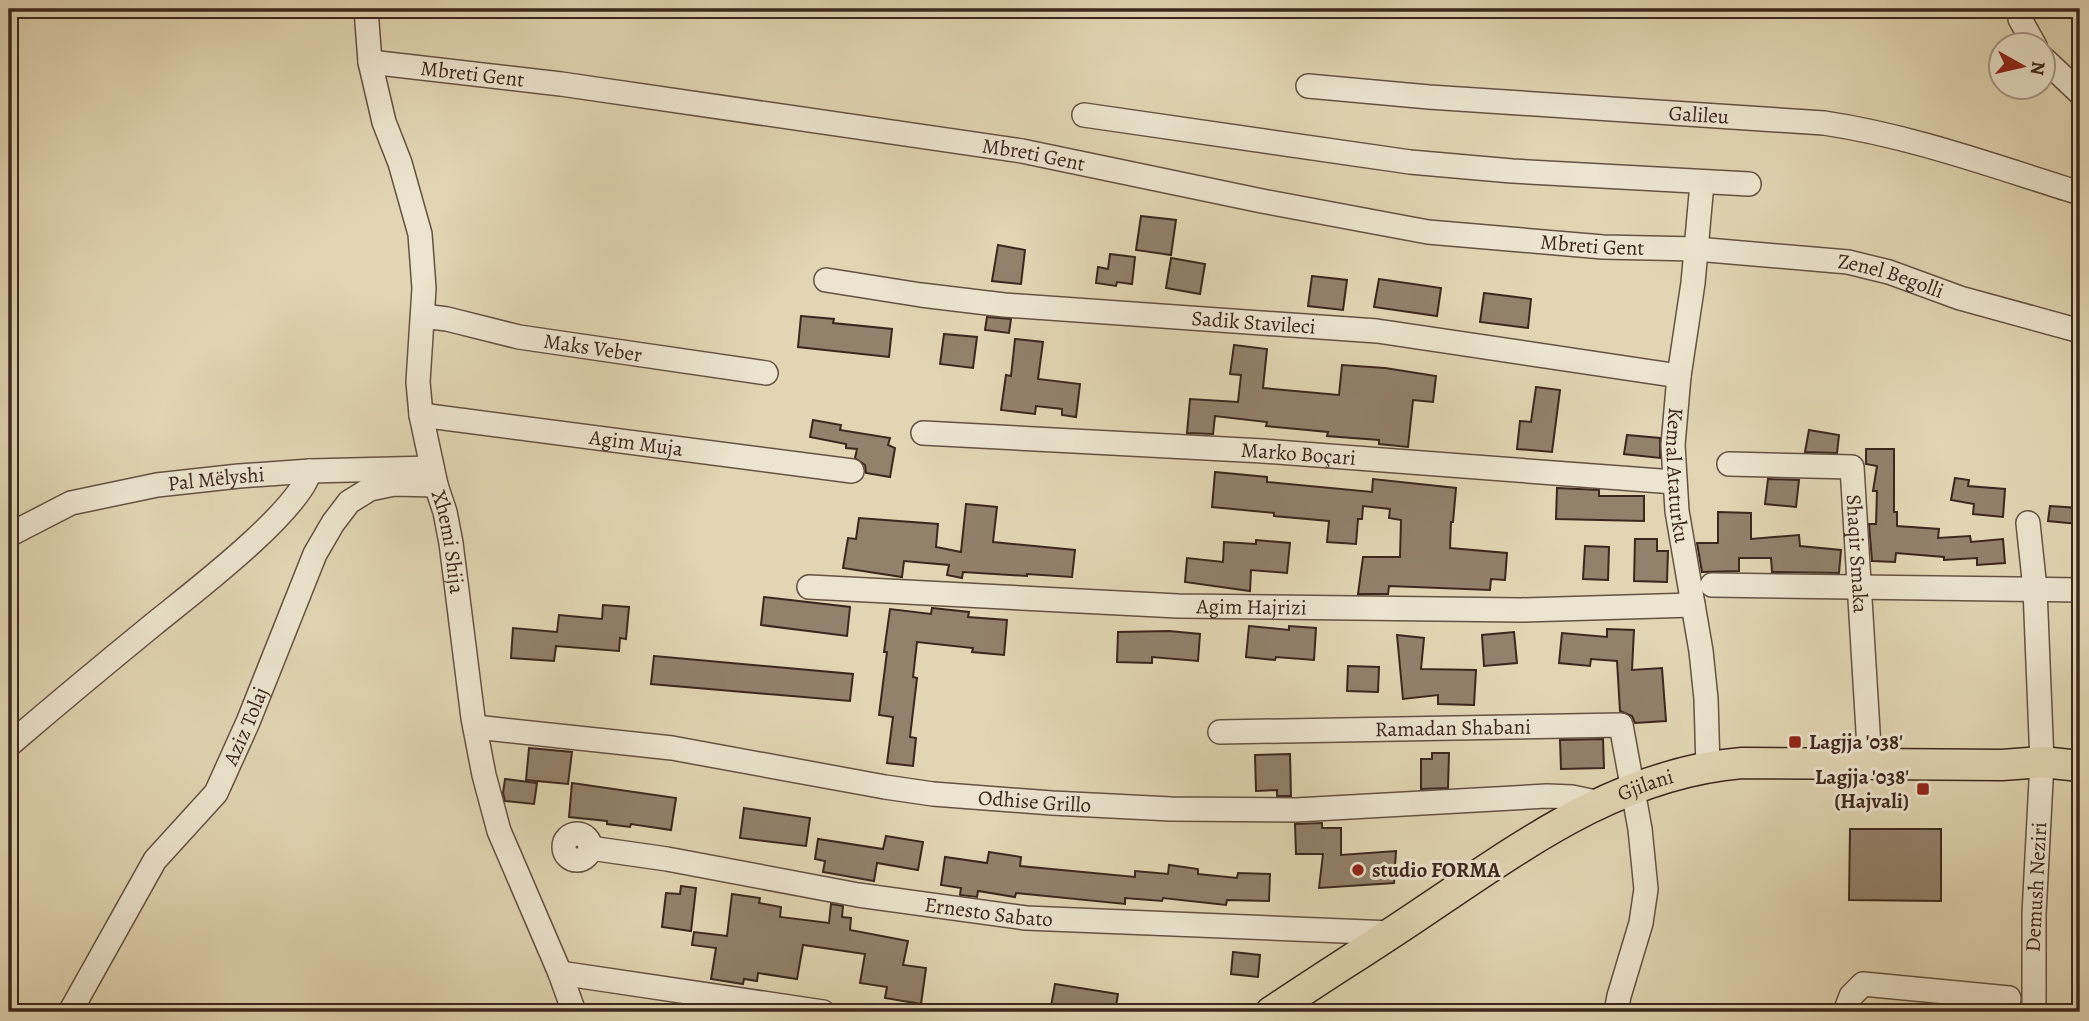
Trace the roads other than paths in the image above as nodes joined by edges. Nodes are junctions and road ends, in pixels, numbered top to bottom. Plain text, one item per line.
1 (366, 9) edge
2 (2020, 9) edge
3 (2027, 32) edge
4 (370, 62) junction
5 (2058, 73) edge
6 (1308, 86) dead end
7 (2080, 93) edge
8 (1084, 115) dead end
9 (1702, 183) junction
10 (1749, 184) dead end
11 (2080, 193) edge
12 (1696, 249) junction
13 (826, 280) dead end
14 (423, 316) junction
15 (2080, 331) edge
16 (766, 373) dead end
17 (1679, 376) junction
18 (421, 415) junction
19 (923, 433) dead end
20 (1729, 464) dead end
21 (310, 471) junction
22 (852, 471) dead end
23 (434, 476) junction
24 (1674, 482) junction
25 (2028, 523) dead end
26 (9, 535) edge
27 (1712, 585) dead end
28 (809, 587) dead end
29 (1859, 588) junction
30 (2035, 589) junction
31 (2080, 590) edge
32 (1693, 605) junction
33 (475, 727) junction
34 (1220, 732) dead end
35 (9, 745) edge
36 (2042, 762) junction
37 (1870, 764) junction
38 (2080, 766) edge
39 (1708, 768) junction
40 (1631, 788) junction
41 (1600, 803) junction
42 (590, 848) dead end
43 (1392, 933) junction
44 (560, 973) junction
45 (70, 1012) edge
46 (574, 1012) edge
47 (823, 1012) edge
48 (1271, 1012) edge
49 (1616, 1012) edge
50 (1845, 1012) edge
51 (2007, 1012) edge
52 (2034, 1012) edge

1 - 4 street, Xhemi Shija
2 - 3 street
4 - 12 street, Mbreti Gent
4 - 14 street, Xhemi Shija
5 - 7 street
6 - 11 street, Galileu
8 - 9 street
9 - 10 street
9 - 12 street, Kemal Ataturku
12 - 15 street, Zenel Begolli
12 - 17 street, Kemal Ataturku
13 - 17 street, Sadik Stavileci
14 - 16 street, Maks Veber
14 - 18 street, Xhemi Shija
17 - 24 street, Kemal Ataturku
18 - 22 street, Agim Muja
18 - 23 street, Xhemi Shija
19 - 24 street, Marko Boçari
20 - 29 street, Shaqir Smaka
21 - 23 street, Pal Mëlyshi
21 - 26 street, Pal Mëlyshi
21 - 35 street
23 - 33 street, Xhemi Shija
23 - 45 street, Aziz Tolaj
24 - 32 street, Kemal Ataturku
25 - 30 street, Demush Neziri
27 - 29 street
28 - 32 street, Agim Hajrizi
29 - 30 street
29 - 37 street, Shaqir Smaka
30 - 31 street
30 - 36 street, Demush Neziri
32 - 39 street, Kemal Ataturku
33 - 41 street, Odhise Grillo
33 - 44 street, Xhemi Shija
34 - 40 street, Ramadan Shabani
36 - 37 main road, Gjilani
36 - 38 main road, Gjilani
36 - 52 street, Demush Neziri
37 - 39 main road, Gjilani
39 - 40 main road, Gjilani
40 - 41 main road, Gjilani
40 - 49 street
41 - 43 main road, Gjilani
42 - 43 street, Ernesto Sabato
43 - 48 main road, Gjilani
44 - 46 street, Xhemi Shija
44 - 47 street
50 - 51 street

